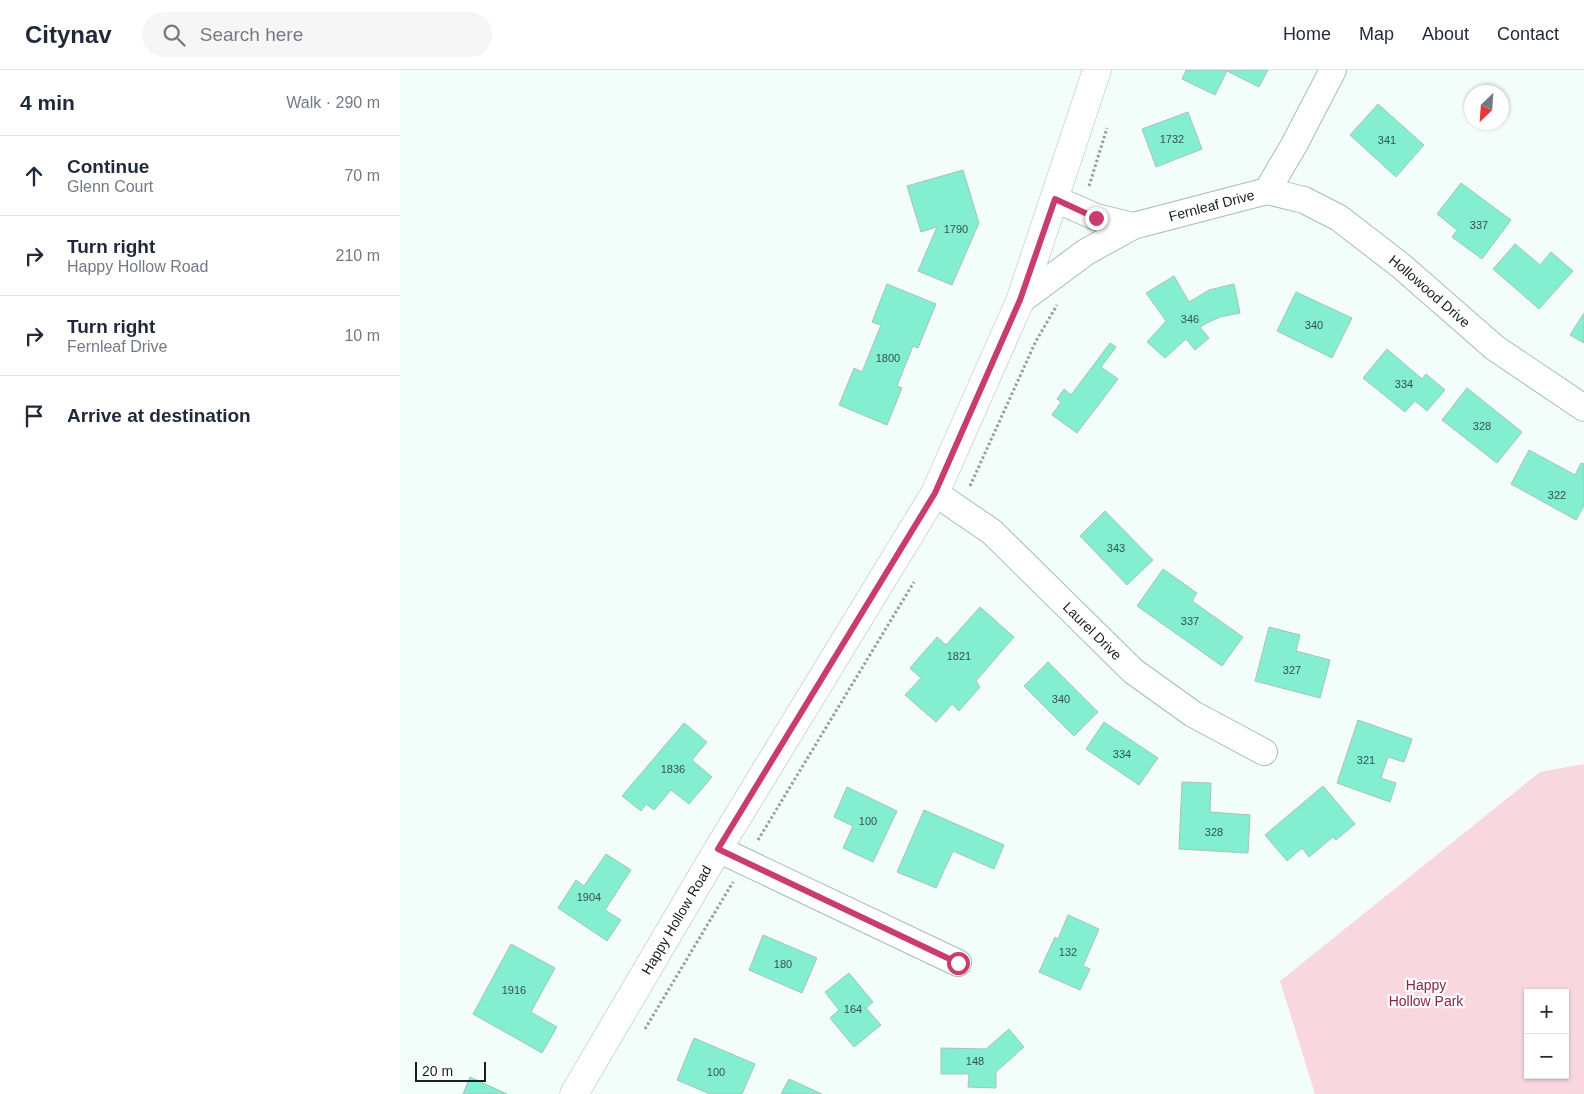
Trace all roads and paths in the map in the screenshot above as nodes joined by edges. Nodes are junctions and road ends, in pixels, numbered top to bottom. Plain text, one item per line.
1 (1096, 70) edge
2 (1333, 70) edge
3 (1267, 191) junction
4 (1055, 199) junction
5 (1133, 226) junction
6 (1020, 300) junction
7 (1584, 408) edge
8 (935, 493) junction
9 (1264, 752) dead end
10 (718, 849) junction
11 (958, 963) dead end
12 (578, 1093) edge

1 - 4 main road, Happy Hollow Road
2 - 3 street, Fernleaf Drive
3 - 5 street, Fernleaf Drive
3 - 7 street, Hollowood Drive
4 - 5 street, Fernleaf Drive
4 - 6 main road, Happy Hollow Road
5 - 6 street
6 - 8 main road, Happy Hollow Road
8 - 9 street, Laurel Drive
8 - 10 main road, Happy Hollow Road
10 - 11 street
10 - 12 main road, Happy Hollow Road

